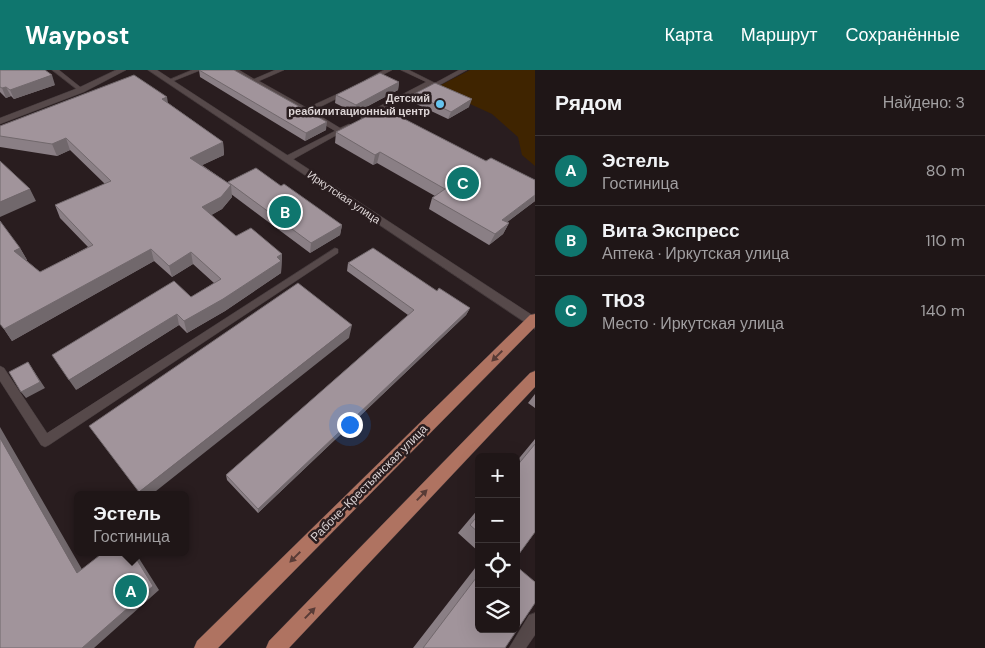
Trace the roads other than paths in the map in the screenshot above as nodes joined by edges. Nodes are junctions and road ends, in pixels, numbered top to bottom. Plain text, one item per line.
1 (55, 70) edge
2 (122, 70) edge
3 (152, 70) edge
4 (198, 70) edge
5 (234, 70) edge
6 (281, 70) edge
7 (389, 70) edge
8 (404, 70) edge
9 (464, 70) edge
10 (169, 81) junction
11 (254, 81) junction
12 (365, 82) edge
13 (431, 82) junction
14 (356, 86) edge
15 (81, 90) junction
16 (307, 111) junction
17 (0, 121) edge
18 (341, 131) junction
19 (287, 159) junction
20 (335, 251) dead end
21 (534, 321) edge
22 (0, 371) edge
23 (535, 377) edge
24 (535, 621) edge
25 (204, 648) edge
26 (276, 648) edge
27 (517, 648) edge

1 - 15 lane
2 - 15 street
3 - 10 street, Иркутская улица
4 - 10 lane
5 - 11 lane
6 - 11 lane
7 - 12 lane
8 - 13 lane
9 - 13 lane
10 - 19 street, Иркутская улица
11 - 16 lane
13 - 18 lane
14 - 16 lane
15 - 17 street
16 - 18 lane
18 - 19 lane
19 - 21 street, Иркутская улица
20 - 22 lane
21 -> 25 main road, Рабоче-Крестьянская улица
26 -> 23 main road
24 - 27 lane

